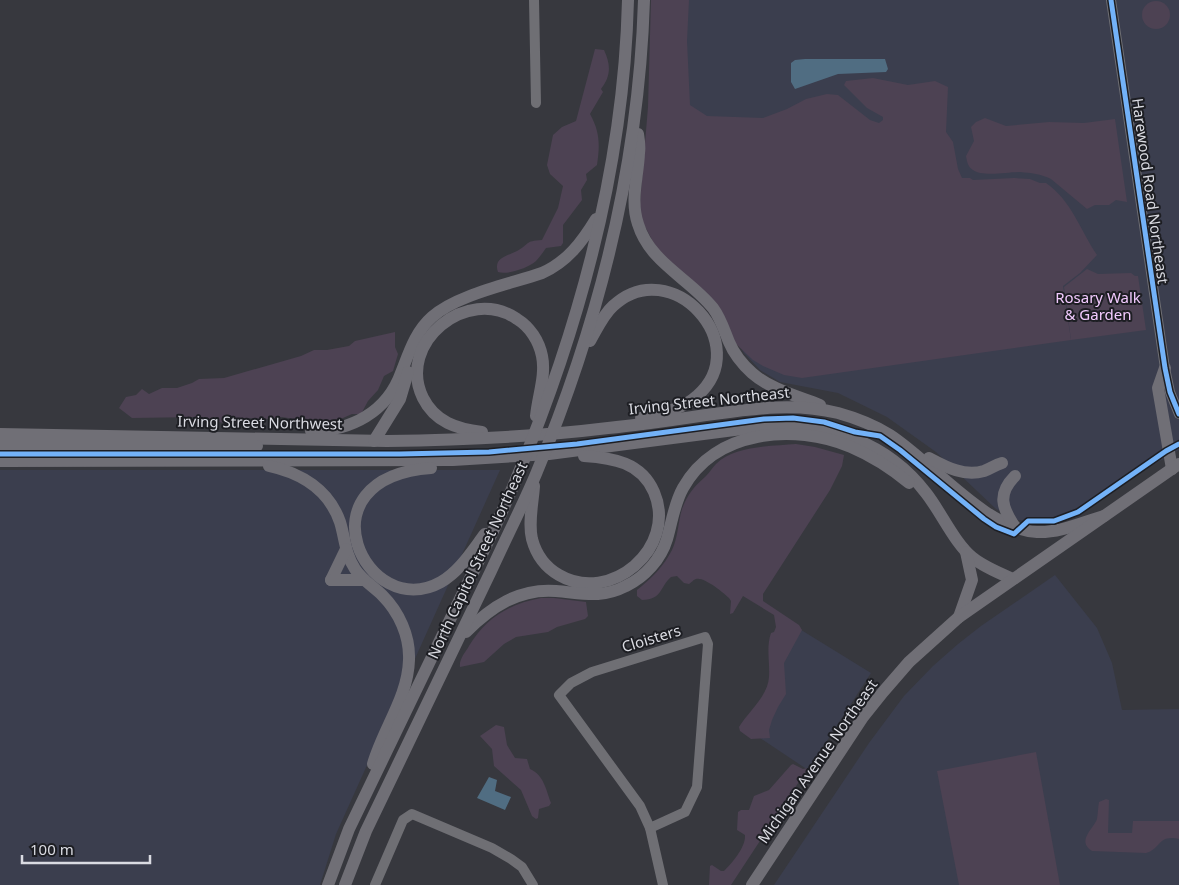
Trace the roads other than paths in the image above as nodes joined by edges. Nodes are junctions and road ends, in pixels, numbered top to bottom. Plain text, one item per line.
1 (534, 0) edge
2 (644, 0) edge
3 (1110, 0) edge
4 (627, 1) edge
5 (536, 103) dead end
6 (636, 104) junction
7 (602, 210) junction
8 (417, 336) junction
9 (578, 363) junction
10 (1165, 368) junction
11 (539, 413) junction
12 (1179, 414) edge
13 (850, 417) junction
14 (605, 429) junction
15 (0, 434) edge
16 (519, 435) junction
17 (202, 437) junction
18 (368, 440) junction
19 (0, 446) edge
20 (907, 447) junction
21 (549, 454) junction
22 (502, 458) junction
23 (0, 461) edge
24 (242, 461) junction
25 (1002, 463) dead end
26 (1175, 467) edge
27 (536, 475) junction
28 (1015, 476) dead end
29 (933, 502) junction
30 (504, 508) junction
31 (1104, 516) junction
32 (1016, 528) junction
33 (346, 549) junction
34 (966, 552) junction
35 (1013, 579) junction
36 (364, 580) junction
37 (959, 617) junction
38 (459, 639) junction
39 (363, 799) junction
40 (650, 828) junction
41 (328, 885) edge
42 (345, 885) edge
43 (375, 885) edge
44 (533, 885) edge
45 (663, 885) edge
46 (752, 885) edge

1 - 5 street
2 - 6 main road, North Capitol Street Northeast
3 - 10 street, Harewood Road Northeast
4 - 7 main road
6 - 9 main road, North Capitol Street Northeast
6 - 13 main road
7 - 8 main road
7 - 11 main road
8 - 17 main road
8 - 18 main road
9 - 14 main road
9 - 27 main road, North Capitol Street Northeast
10 - 12 street, Harewood Road Northeast
10 - 26 main road
11 - 16 main road
11 - 30 main road
13 - 14 main road, Irving Street Northeast
13 - 20 main road, Irving Street Northeast
14 - 16 main road, Irving Street Northeast
15 - 17 main road, Irving Street Northwest
16 - 18 main road, Irving Street Northwest
17 - 18 main road, Irving Street Northwest
18 - 19 main road
20 - 25 main road
20 - 32 main road, Irving Street Northeast
21 - 22 main road, Irving Street Northeast
21 - 27 main road
21 - 29 main road, Irving Street Northeast
22 - 24 main road
22 - 30 main road
23 - 24 main road
24 - 33 main road
26 - 31 main road, Michigan Avenue Northeast
27 - 38 main road, North Capitol Street Northeast
28 - 32 main road
29 - 34 main road, Irving Street Northeast
29 - 38 main road
30 - 39 main road
31 - 32 main road, Irving Street Northeast
31 - 35 main road, Michigan Avenue Northeast
33 - 36 main road
33 - 36 main road
34 - 35 main road, Irving Street Northeast
34 - 37 main road
35 - 37 main road, Michigan Avenue Northeast
36 - 39 main road
37 - 46 main road, Michigan Avenue Northeast
38 - 42 main road, North Capitol Street Northeast
39 - 41 main road
40 - 40 street, Cloisters
40 - 45 street, Cloisters
43 - 44 street

